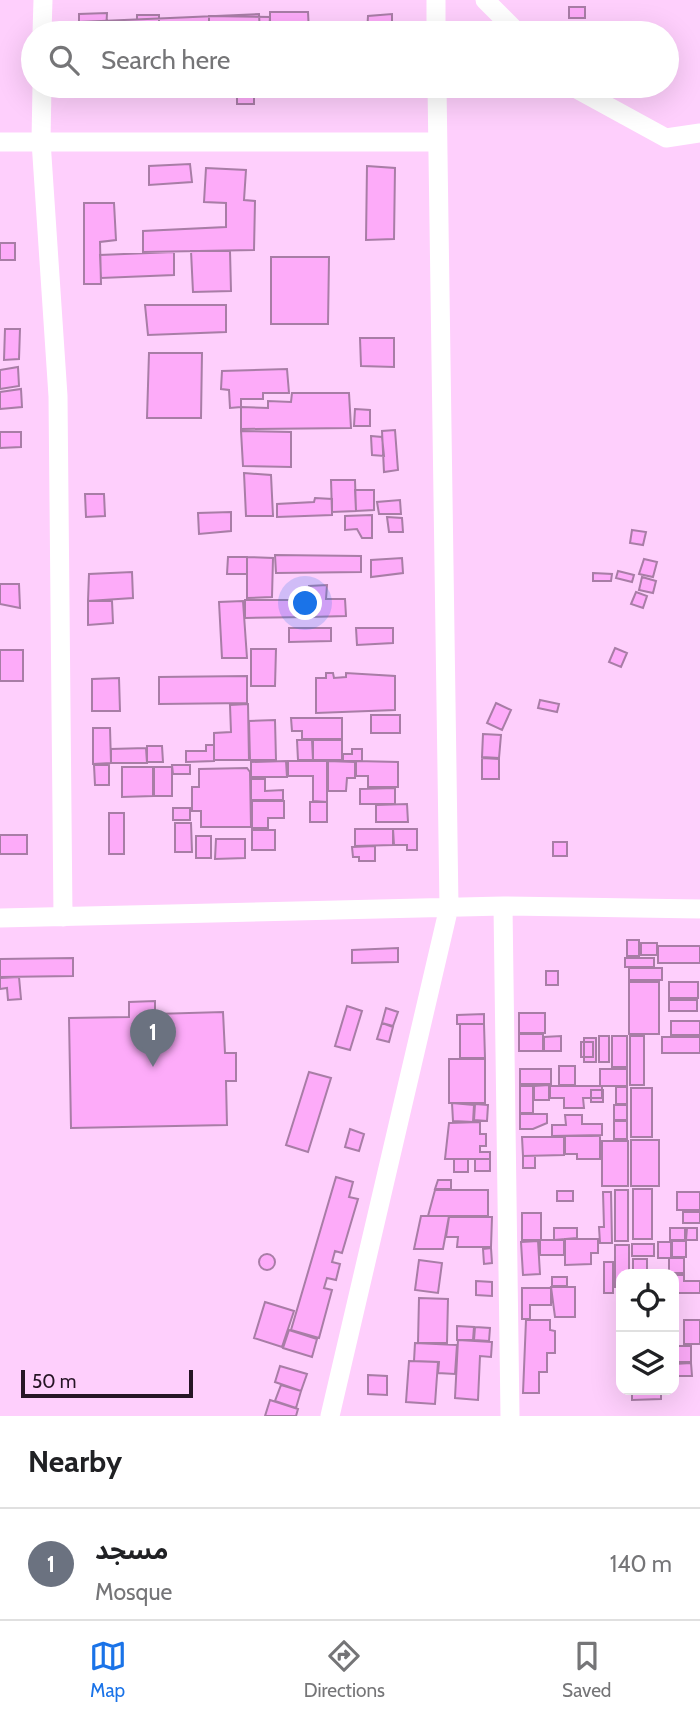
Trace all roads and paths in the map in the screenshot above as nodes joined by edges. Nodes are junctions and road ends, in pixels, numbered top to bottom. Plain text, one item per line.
1 (43, 0) edge
2 (436, 0) edge
3 (485, 0) edge
4 (42, 21) edge
5 (436, 21) edge
6 (506, 21) edge
7 (42, 98) edge
8 (437, 98) edge
9 (593, 98) edge
10 (700, 133) edge
11 (41, 141) junction
12 (0, 142) edge
13 (437, 142) junction
14 (503, 905) junction
15 (449, 907) junction
16 (700, 909) edge
17 (63, 917) junction
18 (0, 918) edge
19 (330, 1416) edge
20 (510, 1416) edge

1 - 4 street
2 - 5 street
3 - 6 street
7 - 11 street
8 - 13 street
9 - 10 street
11 - 12 street
11 - 13 street
11 - 17 street
13 - 15 street
14 - 15 street
14 - 16 street
14 - 20 street
15 - 17 street
15 - 19 street
17 - 18 street

